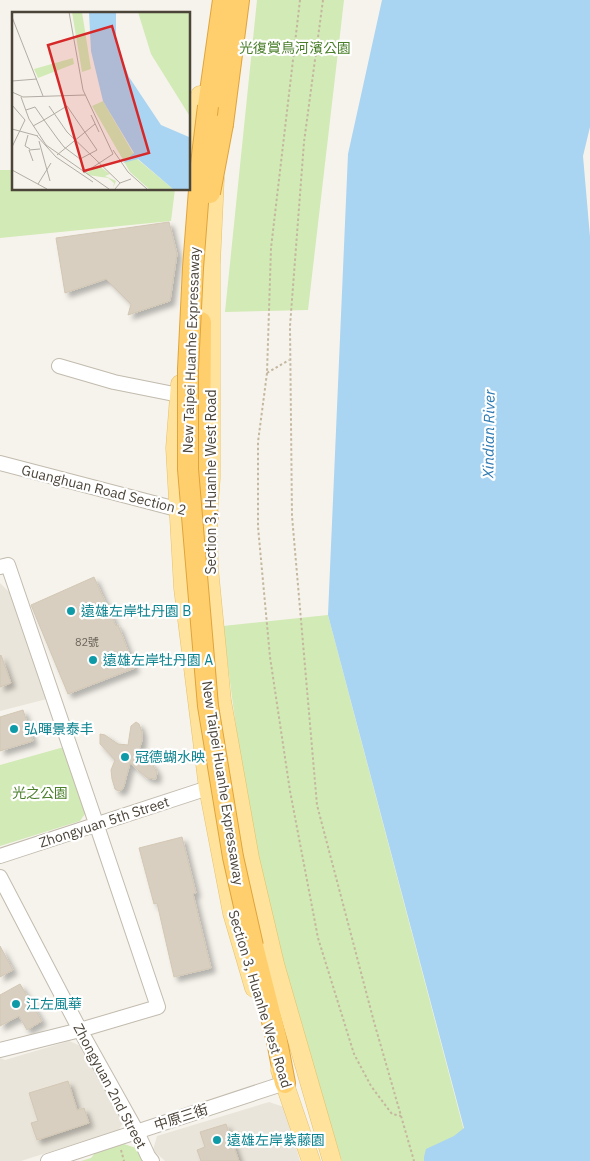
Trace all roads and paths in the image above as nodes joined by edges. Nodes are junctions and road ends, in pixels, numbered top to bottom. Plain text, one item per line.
1 (213, 0) edge
2 (223, 0) edge
3 (230, 0) edge
4 (239, 0) edge
5 (300, 0) edge
6 (323, 0) edge
7 (290, 360) junction
8 (59, 366) dead end
9 (268, 373) junction
10 (179, 395) junction
11 (0, 464) edge
12 (178, 510) junction
13 (208, 516) junction
14 (4, 566) edge
15 (208, 788) junction
16 (98, 825) junction
17 (0, 856) edge
18 (0, 877) edge
19 (80, 1030) junction
20 (0, 1050) edge
21 (285, 1083) junction
22 (402, 1116) junction
23 (138, 1132) junction
24 (414, 1160) edge
25 (48, 1161) edge
26 (152, 1161) edge
27 (311, 1161) edge
28 (332, 1161) edge

1 - 10 main road, Section 3, Huanhe West Road
2 - 21 highway, New Taipei Huanhe Expressaway, bridge
3 - 13 main road, Section 3, Huanhe West Road
4 - 13 highway, New Taipei Huanhe Expressaway, bridge
5 - 9 path
6 - 7 path
7 - 9 path
7 - 22 path
8 - 10 street
9 - 22 path
10 - 12 main road, Section 3, Huanhe West Road
11 - 12 street, Guanghuan Road Section 2
12 - 13 street, Guanghuan Road Section 2
12 - 15 main road, Section 3, Huanhe West Road
13 - 28 main road, Section 3, Huanhe West Road
14 - 16 street
15 - 16 street, Zhongyuan 5th Street
15 - 21 main road, Section 3, Huanhe West Road
16 - 17 street, Zhongyuan 5th Street
16 - 19 street
18 - 19 street, Zhongyuan 2nd Street
19 - 20 street
19 - 23 street, Zhongyuan 2nd Street
21 - 23 street, 中原三街
21 - 27 main road, Section 3, Huanhe West Road
22 - 24 path
23 - 25 street, 中原三街
23 - 26 street, Zhongyuan 2nd Street

